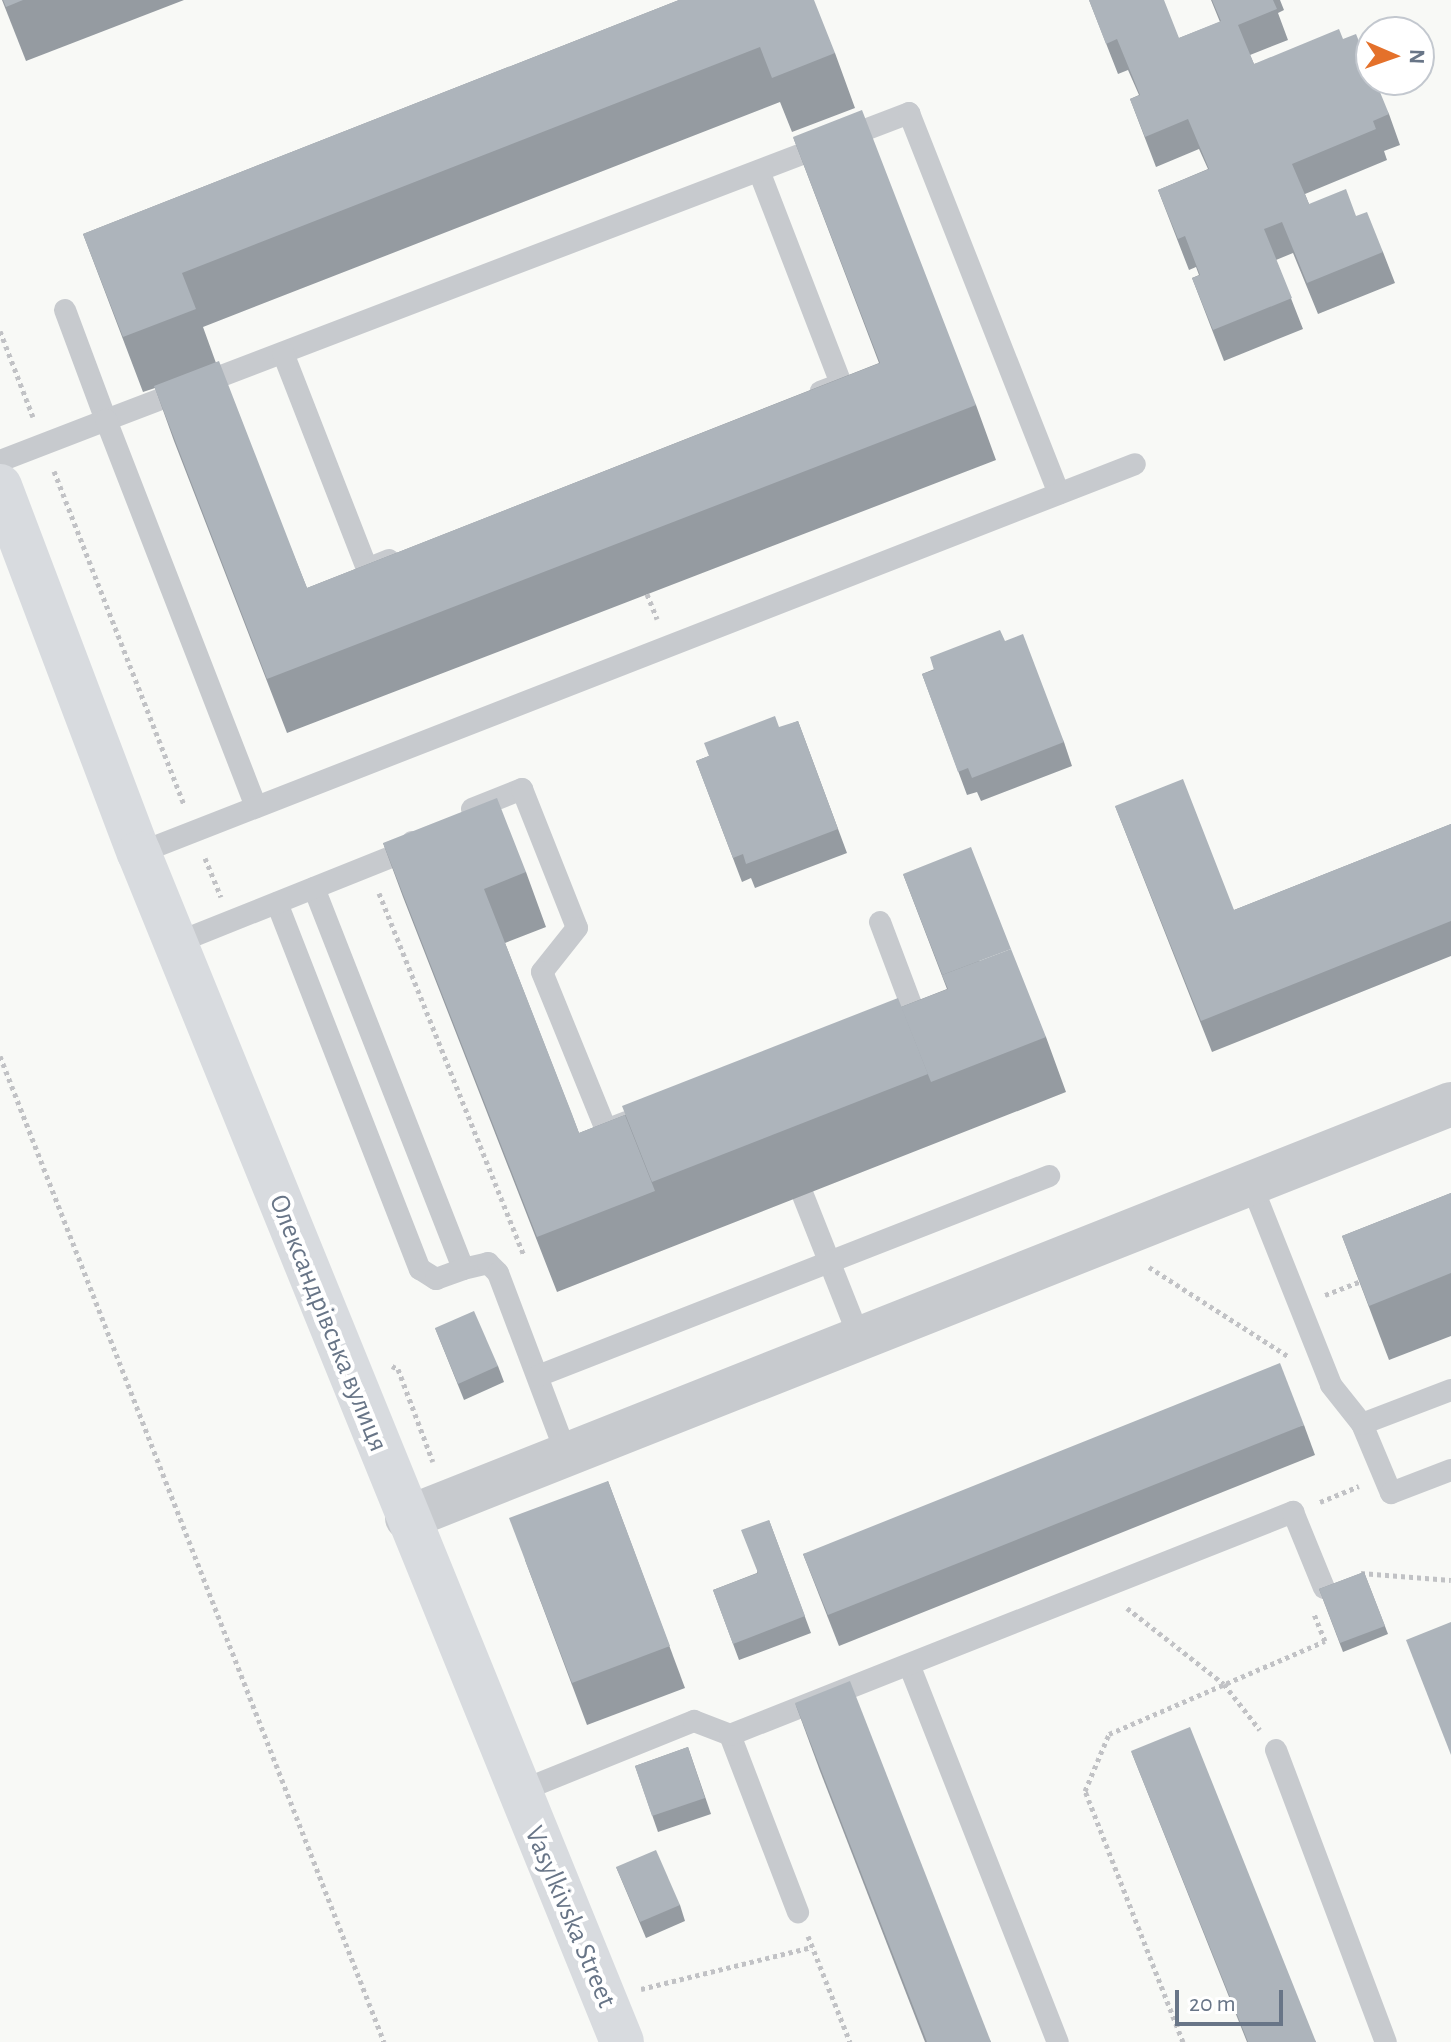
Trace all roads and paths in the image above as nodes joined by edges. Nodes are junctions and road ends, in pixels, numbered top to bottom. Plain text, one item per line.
1 (759, 171) junction
2 (65, 310) dead end
3 (0, 331) edge
4 (283, 353) junction
5 (799, 401) edge
6 (106, 420) junction
7 (43, 444) junction
8 (0, 461) edge
9 (1135, 464) dead end
10 (0, 486) edge
11 (1059, 493) junction
12 (411, 552) edge
13 (256, 807) junction
14 (453, 816) edge
15 (425, 826) edge
16 (194, 831) junction
17 (139, 853) junction
18 (314, 888) junction
19 (277, 903) junction
20 (323, 909) junction
21 (230, 921) junction
22 (880, 922) dead end
23 (176, 943) junction
24 (870, 1027) edge
25 (0, 1056) edge
26 (1451, 1104) edge
27 (646, 1114) edge
28 (784, 1145) edge
29 (1049, 1176) dead end
30 (1250, 1181) junction
31 (1105, 1238) junction
32 (830, 1261) junction
33 (527, 1263) edge
34 (463, 1269) junction
35 (1368, 1279) edge
36 (1298, 1306) junction
37 (859, 1337) junction
38 (538, 1376) junction
39 (1331, 1385) junction
40 (1451, 1390) edge
41 (1362, 1424) junction
42 (566, 1453) junction
43 (1451, 1470) edge
44 (1384, 1477) junction
45 (1293, 1512) junction
46 (407, 1518) junction
47 (1451, 1580) edge
48 (1324, 1588) junction
49 (1105, 1590) junction
50 (910, 1667) junction
51 (1224, 1684) junction
52 (730, 1735) junction
53 (1276, 1750) joint
54 (518, 1792) junction
55 (798, 1912) joint
56 (812, 1947) junction
57 (632, 1991) dead end
58 (384, 2042) edge
59 (622, 2042) edge
60 (850, 2042) edge
61 (1058, 2042) edge
62 (1183, 2042) edge
63 (1386, 2042) edge

1 - 4 lane
1 - 5 lane
1 - 11 lane
2 - 6 lane
3 - 7 path
4 - 6 lane
4 - 12 lane
6 - 7 lane
6 - 13 lane
7 - 8 lane
7 - 16 path
9 - 11 lane
10 - 17 street, Олександрівська вулиця
11 - 13 lane
13 - 16 lane
14 - 27 lane
15 - 18 lane
16 - 17 lane
16 - 21 path
17 - 23 street, Олександрівська вулиця
18 - 19 lane
18 - 20 lane
19 - 21 lane
19 - 34 lane
20 - 33 path
20 - 34 lane
21 - 23 lane
22 - 24 lane
23 - 46 street, Олександрівська вулиця
25 - 58 path
26 - 30 street
28 - 32 lane
29 - 32 lane
30 - 31 street
30 - 36 lane
31 - 37 street
31 - 39 path
32 - 37 lane
32 - 38 lane
34 - 38 lane
35 - 36 path
36 - 39 lane
37 - 42 street
38 - 42 lane
39 - 41 lane
40 - 41 lane
41 - 44 lane
42 - 46 street
43 - 44 lane
44 - 45 path
45 - 48 lane
45 - 49 lane
46 - 54 street, Олександрівська вулиця
47 - 48 path
48 - 51 path
49 - 50 lane
49 - 51 path
50 - 52 lane
50 - 61 lane
51 - 53 path
51 - 62 path
52 - 54 lane
52 - 55 lane
53 - 63 lane
54 - 59 street, Vasylkivska Street
55 - 56 path
56 - 57 path
56 - 60 path

